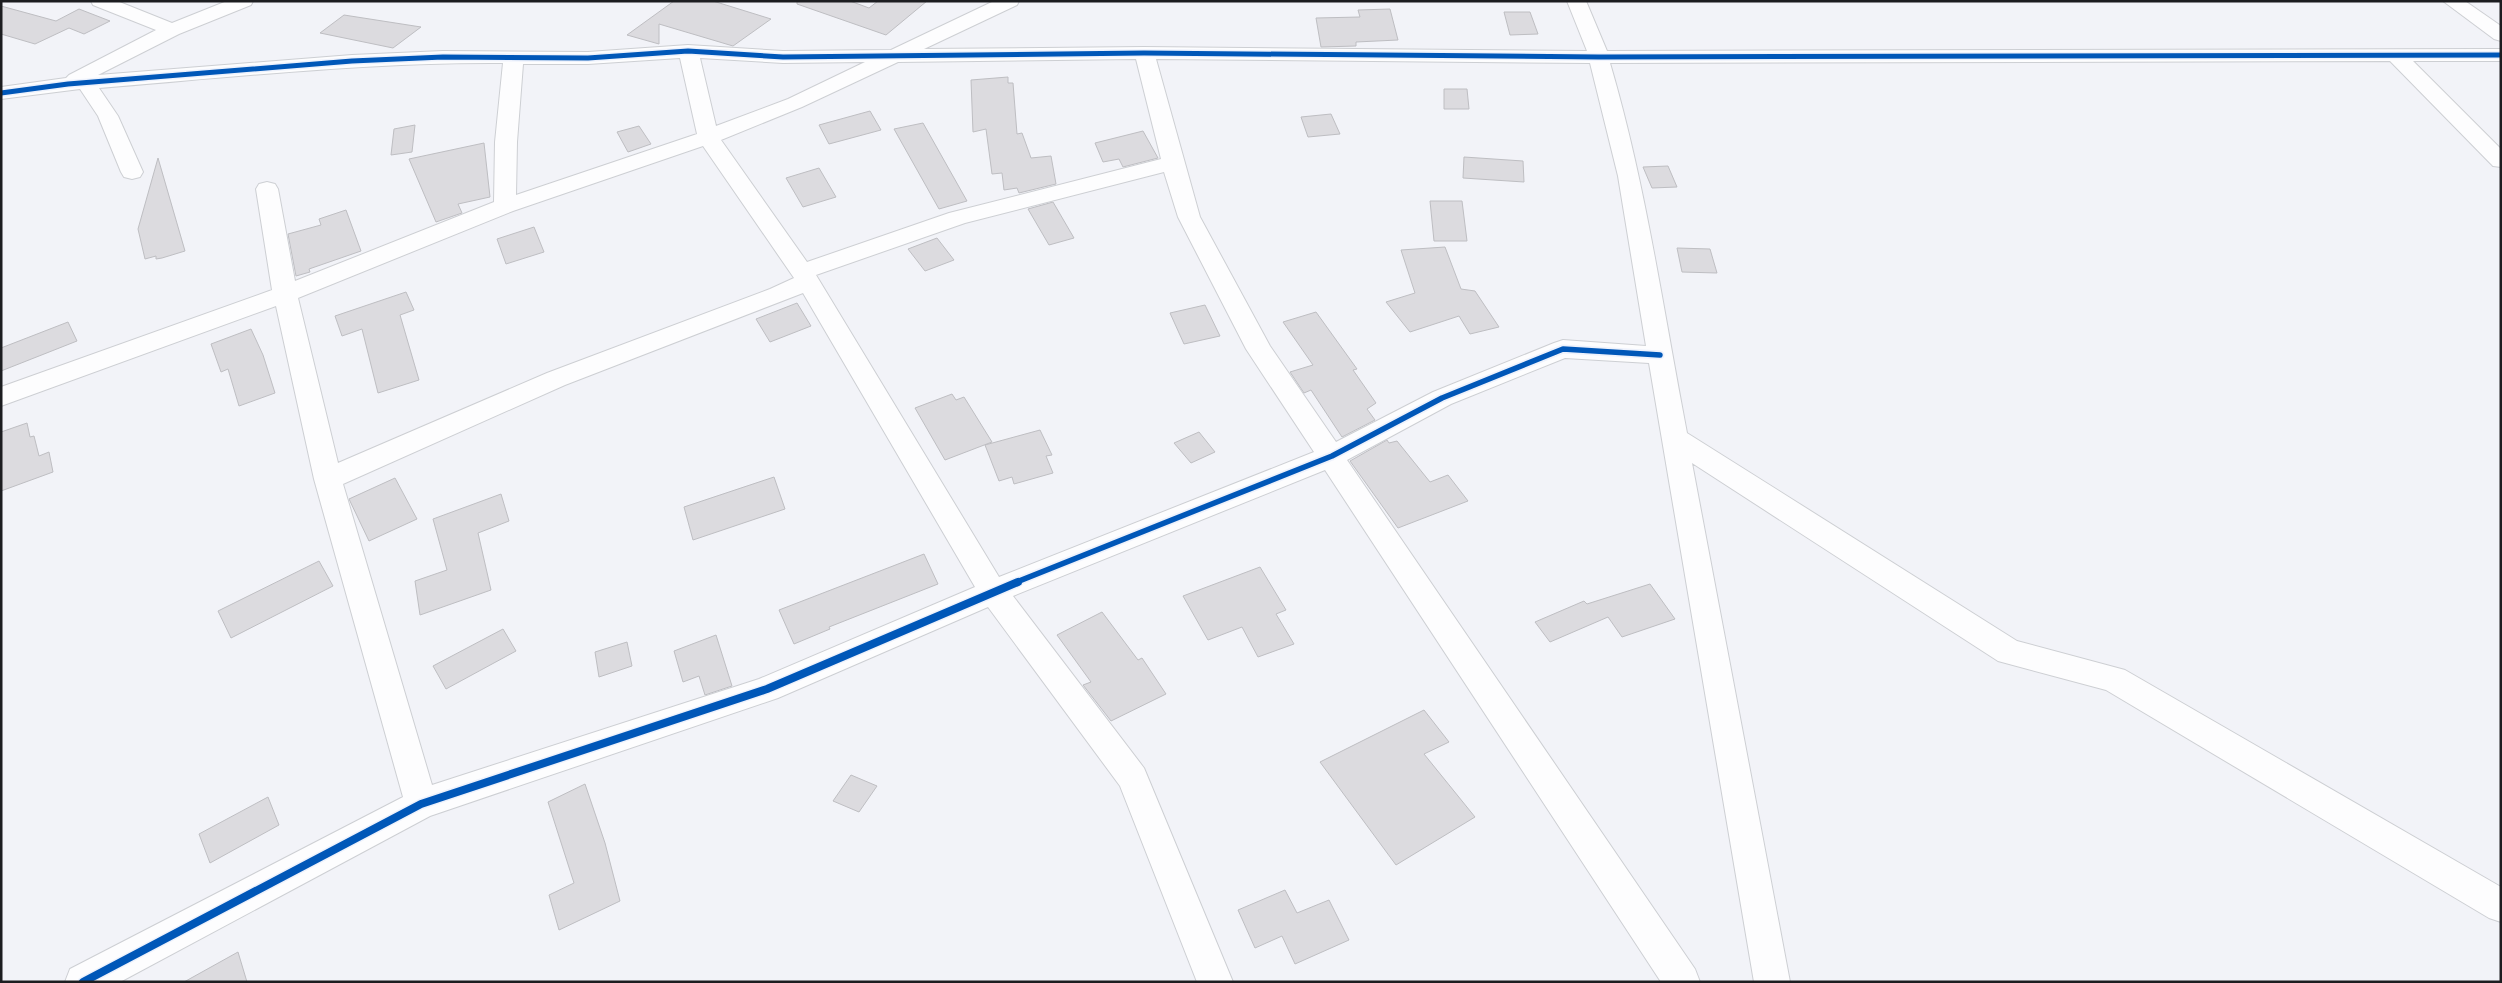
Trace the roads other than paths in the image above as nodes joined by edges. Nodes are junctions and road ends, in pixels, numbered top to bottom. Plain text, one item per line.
1 (100, 1) edge
2 (244, 1) edge
3 (1010, 1) edge
4 (1576, 1) edge
5 (2452, 1) edge
6 (172, 30) junction
7 (2501, 35) edge
8 (688, 51) junction
9 (1144, 53) junction
10 (2394, 54) junction
11 (2501, 55) edge
12 (897, 57) junction
13 (1599, 57) junction
14 (514, 58) junction
15 (77, 83) junction
16 (38, 88) junction
17 (1, 93) edge
18 (1, 104) edge
19 (708, 137) junction
20 (2501, 161) edge
21 (1172, 163) junction
22 (132, 172) dead end
23 (267, 189) dead end
24 (505, 206) junction
25 (805, 276) junction
26 (285, 294) junction
27 (1660, 355) junction
28 (1, 397) edge
29 (1674, 438) junction
30 (1332, 456) junction
31 (328, 479) junction
32 (993, 592) junction
33 (421, 804) junction
34 (2501, 906) edge
35 (83, 982) edge
36 (1215, 982) edge
37 (1682, 982) edge
38 (1772, 982) edge

1 - 6 street
2 - 6 street
3 - 12 street
4 - 13 street
5 - 7 street
6 - 15 street
8 - 12 street
8 - 14 street
8 - 19 street
9 - 12 street
9 - 13 street
9 - 21 street
10 - 11 street
10 - 13 street
10 - 20 street
12 - 19 street
13 - 27 street
14 - 15 street
14 - 24 street
15 - 16 street
15 - 22 street
16 - 17 street
16 - 18 street
19 - 24 street
19 - 25 street
21 - 25 street
21 - 30 street
23 - 26 street
24 - 26 street
25 - 31 street
25 - 32 street
26 - 28 street
26 - 31 street
27 - 29 street
27 - 30 street
29 - 34 street
29 - 38 street
30 - 32 street
30 - 37 street
31 - 33 street
32 - 33 street
32 - 36 street
33 - 35 street

